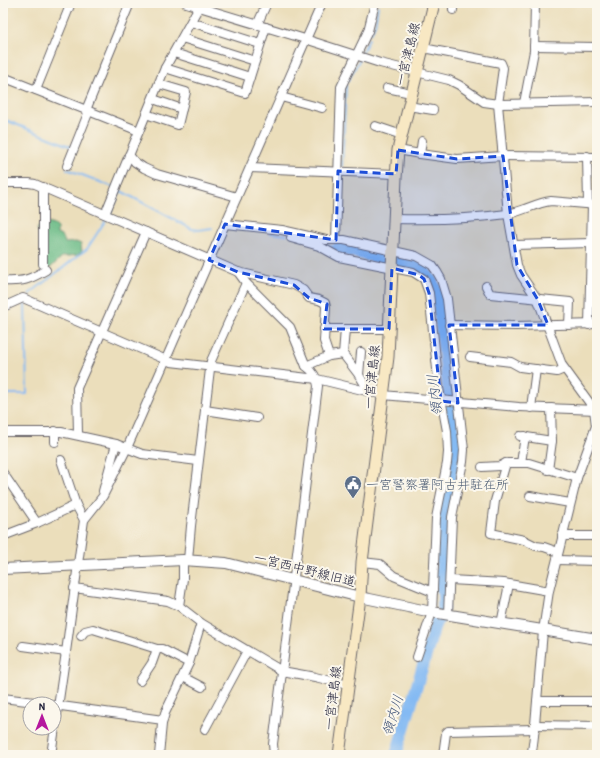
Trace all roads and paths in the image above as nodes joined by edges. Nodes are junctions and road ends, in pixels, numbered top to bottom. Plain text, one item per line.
1 (71, 3) edge
2 (130, 3) edge
3 (267, 3) edge
4 (322, 3) edge
5 (375, 3) edge
6 (434, 3) edge
7 (535, 3) edge
8 (194, 4) edge
9 (191, 22) junction
10 (261, 26) junction
11 (182, 38) junction
12 (306, 39) junction
13 (260, 44) junction
14 (534, 46) junction
15 (597, 47) edge
16 (422, 48) junction
17 (174, 53) junction
18 (357, 56) junction
19 (255, 60) junction
20 (165, 68) junction
21 (416, 72) junction
22 (3, 77) edge
23 (250, 77) junction
24 (159, 84) junction
25 (387, 88) dead end
26 (36, 90) junction
27 (411, 93) junction
28 (281, 97) junction
29 (152, 99) junction
30 (597, 102) edge
31 (524, 103) junction
32 (498, 104) junction
33 (408, 106) junction
34 (322, 108) dead end
35 (597, 108) edge
36 (182, 109) junction
37 (88, 110) junction
38 (433, 110) dead end
39 (146, 114) junction
40 (374, 126) dead end
41 (139, 131) junction
42 (402, 135) junction
43 (422, 141) dead end
44 (398, 150) junction
45 (420, 154) junction
46 (129, 155) junction
47 (503, 156) junction
48 (587, 156) junction
49 (596, 157) edge
50 (67, 166) dead end
51 (250, 168) junction
52 (341, 171) junction
53 (396, 174) junction
54 (3, 183) edge
55 (43, 187) junction
56 (237, 197) junction
57 (592, 205) edge
58 (105, 214) junction
59 (508, 214) junction
60 (394, 219) junction
61 (224, 224) junction
62 (146, 232) junction
63 (292, 238) dead end
64 (339, 240) junction
65 (591, 242) junction
66 (514, 244) junction
67 (393, 250) junction
68 (209, 260) junction
69 (392, 268) junction
70 (238, 272) junction
71 (3, 281) edge
72 (246, 283) junction
73 (486, 286) dead end
74 (538, 300) junction
75 (3, 307) edge
76 (593, 324) edge
77 (450, 325) junction
78 (548, 325) junction
79 (569, 325) junction
80 (324, 329) junction
81 (345, 329) junction
82 (389, 329) junction
83 (102, 333) junction
84 (361, 352) dead end
85 (343, 354) junction
86 (329, 356) junction
87 (470, 357) dead end
88 (165, 360) junction
89 (306, 366) junction
90 (210, 368) junction
91 (536, 369) junction
92 (564, 369) junction
93 (359, 375) junction
94 (317, 379) junction
95 (370, 393) junction
96 (383, 395) junction
97 (441, 401) junction
98 (458, 403) junction
99 (531, 408) junction
100 (551, 408) junction
101 (205, 410) junction
102 (596, 410) edge
103 (257, 418) dead end
104 (55, 431) junction
105 (3, 432) edge
106 (78, 434) junction
107 (552, 441) junction
108 (55, 442) dead end
109 (116, 444) junction
110 (127, 448) junction
111 (61, 460) dead end
112 (198, 461) junction
113 (506, 463) junction
114 (521, 463) junction
115 (482, 468) dead end
116 (548, 470) junction
117 (3, 473) edge
118 (577, 478) junction
119 (103, 496) junction
120 (530, 496) dead end
121 (570, 503) junction
122 (76, 505) junction
123 (84, 520) junction
124 (183, 521) dead end
125 (37, 523) junction
126 (191, 526) junction
127 (3, 536) edge
128 (562, 536) junction
129 (597, 536) edge
130 (557, 556) junction
131 (186, 560) junction
132 (597, 561) edge
133 (362, 562) junction
134 (78, 566) junction
135 (3, 569) edge
136 (294, 580) junction
137 (450, 580) junction
138 (509, 584) junction
139 (74, 588) junction
140 (549, 591) junction
141 (433, 592) junction
142 (360, 597) junction
143 (179, 606) junction
144 (432, 612) junction
145 (448, 614) junction
146 (201, 623) junction
147 (501, 624) junction
148 (543, 631) junction
149 (81, 636) dead end
150 (597, 639) edge
151 (22, 646) dead end
152 (157, 648) junction
153 (247, 651) junction
154 (66, 652) junction
155 (417, 657) dead end
156 (189, 663) junction
157 (282, 670) junction
158 (183, 677) junction
159 (140, 681) dead end
160 (348, 685) junction
161 (202, 687) dead end
162 (56, 696) edge
163 (3, 698) edge
164 (22, 701) edge
165 (537, 701) junction
166 (597, 701) edge
167 (62, 706) edge
168 (163, 720) junction
169 (597, 726) edge
170 (535, 727) junction
171 (205, 729) dead end
172 (52, 736) edge
173 (531, 754) edge
174 (51, 755) edge
175 (159, 755) edge
176 (274, 755) edge
177 (339, 755) edge
178 (443, 755) edge

1 - 26 street
2 - 37 street
3 - 10 street
4 - 12 street
5 - 18 street
6 - 16 main road, 一宮津島線
7 - 14 street
8 - 9 street
8 - 10 street
9 - 11 street
9 - 13 street
10 - 12 street
10 - 13 street
11 - 17 street
11 - 19 street
12 - 18 street
12 - 28 street
13 - 19 street
14 - 15 street
14 - 31 street
16 - 21 main road, 一宮津島線
16 - 32 street
17 - 20 street
17 - 23 street
18 - 21 street
18 - 52 street
19 - 23 street
20 - 23 street
20 - 24 street
21 - 27 main road, 一宮津島線
21 - 32 street
22 - 26 street
24 - 29 street
24 - 36 street
25 - 27 street
26 - 37 street
27 - 33 main road, 一宮津島線
28 - 34 street
28 - 51 street
29 - 36 street
29 - 39 street
30 - 31 street
30 - 35 street
31 - 32 street
32 - 47 street
33 - 38 street
33 - 42 main road, 一宮津島線
36 - 39 street
37 - 41 street
37 - 50 street
39 - 41 street
40 - 42 street
41 - 46 street
42 - 44 main road, 一宮津島線
43 - 45 street
44 - 45 street
44 - 53 main road, 一宮津島線
45 - 47 street
46 - 56 street
46 - 58 street
47 - 48 street
47 - 59 street
48 - 49 street
48 - 57 street
51 - 52 street
51 - 56 street
52 - 53 street
52 - 64 street
53 - 60 main road, 一宮津島線
54 - 55 street
55 - 58 street
55 - 71 street
56 - 61 street
57 - 59 street
57 - 65 street
58 - 62 street
59 - 60 street
59 - 66 street
60 - 67 main road, 一宮津島線
61 - 64 street
61 - 68 street
62 - 68 street
62 - 83 street
63 - 69 street
64 - 67 street
65 - 66 street
65 - 76 street
66 - 74 street
67 - 69 main road, 一宮津島線
67 - 77 street
68 - 70 street
68 - 88 street
69 - 82 main road, 一宮津島線
69 - 97 street
70 - 72 street
70 - 80 street
72 - 89 street
72 - 90 street
73 - 74 street
74 - 78 street
74 - 79 street
75 - 83 street
76 - 79 street
77 - 78 street
77 - 98 street
78 - 79 street
78 - 92 street
80 - 81 street
80 - 86 street
81 - 82 street
81 - 85 street
82 - 96 main road, 一宮津島線
83 - 88 street
83 - 106 street
84 - 93 street
85 - 86 street
85 - 93 street
86 - 89 street
87 - 91 street
88 - 90 street
88 - 110 street
89 - 94 street
90 - 94 street
90 - 101 street
91 - 92 street
91 - 99 street
92 - 102 street
93 - 95 street
94 - 95 street
94 - 136 street
95 - 96 street
96 - 97 street
96 - 133 main road, 一宮津島線
97 - 98 street
97 - 141 street
98 - 99 street
98 - 137 street
99 - 100 street
100 - 102 street
100 - 107 street
101 - 103 street
101 - 112 street
102 - 118 street
104 - 105 street
104 - 106 street
104 - 108 street
106 - 109 street
107 - 114 street
107 - 116 street
109 - 110 street
109 - 119 street
110 - 112 street
110 - 119 street
111 - 122 street
112 - 126 street
113 - 114 street
113 - 115 street
113 - 130 street
114 - 116 street
116 - 118 street
117 - 125 street
118 - 121 street
119 - 123 street
120 - 121 street
121 - 128 street
122 - 123 street
122 - 125 street
123 - 134 street
124 - 126 street
125 - 127 street
126 - 131 street
128 - 129 street
128 - 130 street
130 - 132 street
130 - 140 street
131 - 134 street, 一宮西中野線旧道
131 - 136 street, 一宮西中野線旧道
131 - 143 street
133 - 141 street
133 - 142 main road, 一宮津島線
134 - 135 street, 一宮西中野線旧道
134 - 139 street
136 - 142 street, 一宮西中野線旧道
136 - 157 street
137 - 138 street
137 - 145 street
138 - 140 street
138 - 147 street
139 - 143 street
139 - 154 street
140 - 148 street
141 - 144 street
142 - 144 street, 一宮西中野線旧道
142 - 160 main road, 一宮津島線
143 - 146 street
144 - 145 street, 一宮西中野線旧道
144 - 155 street
145 - 147 street, 一宮西中野線旧道
146 - 153 street
146 - 156 street
147 - 148 street, 一宮西中野線旧道
148 - 150 street, 一宮西中野線旧道
148 - 165 street
149 - 152 street
151 - 154 street
152 - 156 street
152 - 159 street
153 - 157 street
153 - 171 street
154 - 162 street
156 - 158 street
157 - 160 street
157 - 176 street
158 - 161 street
158 - 168 street
160 - 177 main road, 一宮津島線
163 - 164 street
165 - 166 street
165 - 170 street
167 - 168 street
168 - 175 street
169 - 170 street
170 - 173 street
170 - 178 street
172 - 174 street

